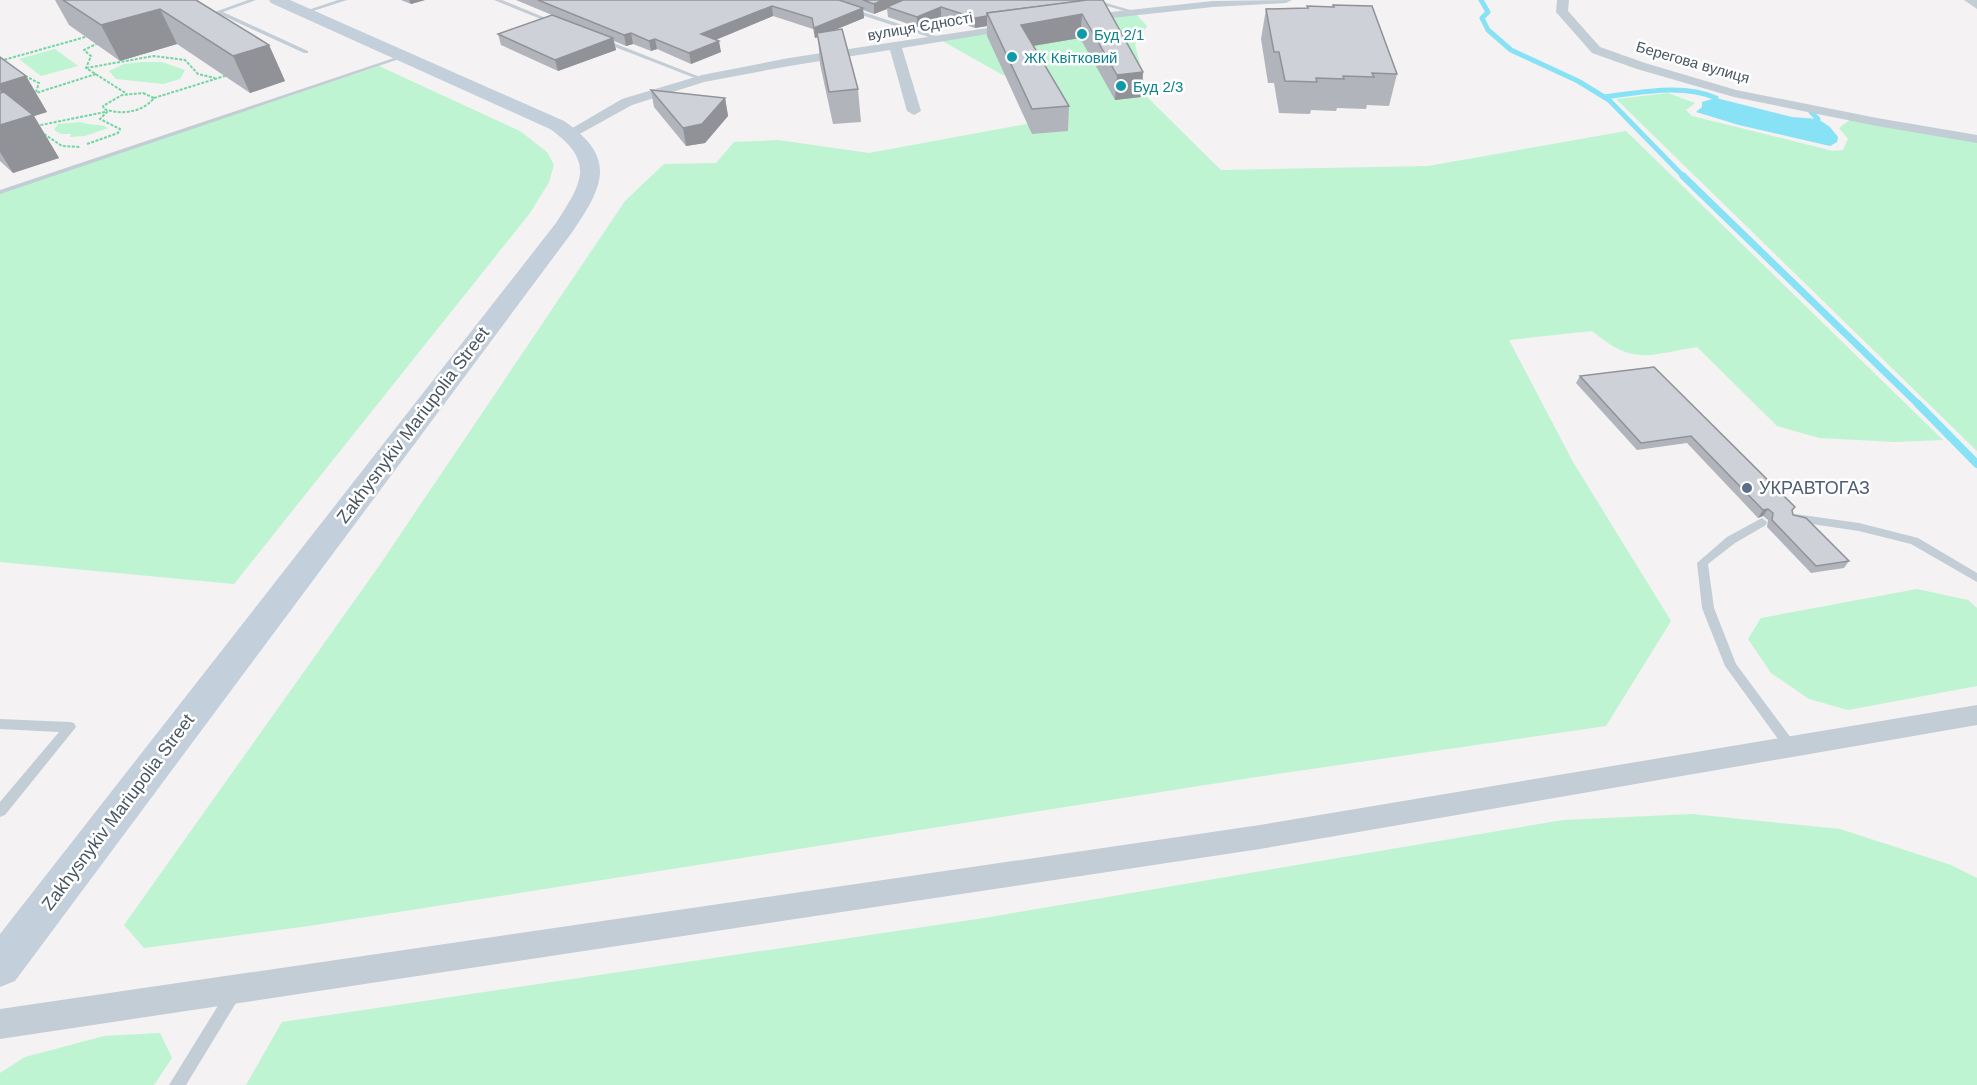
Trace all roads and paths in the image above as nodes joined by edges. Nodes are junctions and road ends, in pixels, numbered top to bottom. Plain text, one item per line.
1 (253, 0) edge
2 (277, 0) edge
3 (344, 0) edge
4 (497, 0) edge
5 (1090, 0) edge
6 (1286, 0) edge
7 (1563, 0) edge
8 (1970, 0) edge
9 (1210, 2) edge
10 (1977, 6) edge
11 (840, 7) edge
12 (304, 12) junction
13 (1134, 12) junction
14 (1069, 19) edge
15 (561, 25) edge
16 (1027, 25) edge
17 (89, 36) edge
18 (594, 37) edge
19 (936, 38) junction
20 (107, 40) edge
21 (895, 45) junction
22 (306, 52) dead end
23 (405, 56) junction
24 (0, 61) edge
25 (9, 66) edge
26 (86, 68) junction
27 (96, 74) junction
28 (228, 75) edge
29 (24, 76) edge
30 (217, 79) junction
31 (702, 79) junction
32 (35, 93) junction
33 (127, 94) junction
34 (27, 95) edge
35 (154, 98) junction
36 (108, 111) junction
37 (914, 111) dead end
38 (571, 133) junction
39 (1977, 139) edge
40 (0, 192) edge
41 (1794, 518) edge
42 (1762, 522) dead end
43 (1977, 578) edge
44 (1977, 715) edge
45 (0, 724) edge
46 (1790, 746) junction
47 (0, 811) edge
48 (0, 967) edge
49 (235, 990) junction
50 (0, 1024) edge
51 (177, 1085) edge

1 - 22 lane
2 - 12 main road, Zakhysnykiv Mariupolia Street
3 - 12 lane
4 - 15 lane
5 - 13 lane
6 - 9 street
7 - 39 street, Берегова вулиця
8 - 10 street
9 - 13 street
11 - 19 lane
12 - 23 main road, Zakhysnykiv Mariupolia Street
13 - 14 street
16 - 19 street, вулиця Єдності
17 - 24 path
18 - 31 lane
19 - 21 street, вулиця Єдності
20 - 26 path
21 - 31 street, вулиця Єдності
21 - 37 street
23 - 38 main road, Zakhysnykiv Mariupolia Street
23 - 40 lane
24 - 25 path
26 - 27 path
26 - 30 path
27 - 32 path
27 - 33 path
28 - 30 path
29 - 32 path
30 - 35 path
31 - 38 street, вулиця Єдності
32 - 34 path
33 - 35 path
33 - 36 path
35 - 36 path
36 - 36 path
38 - 48 main road, Zakhysnykiv Mariupolia Street
41 - 43 lane
42 - 46 lane
44 - 46 street
45 - 47 lane
46 - 49 street
49 - 50 street
49 - 51 lane

